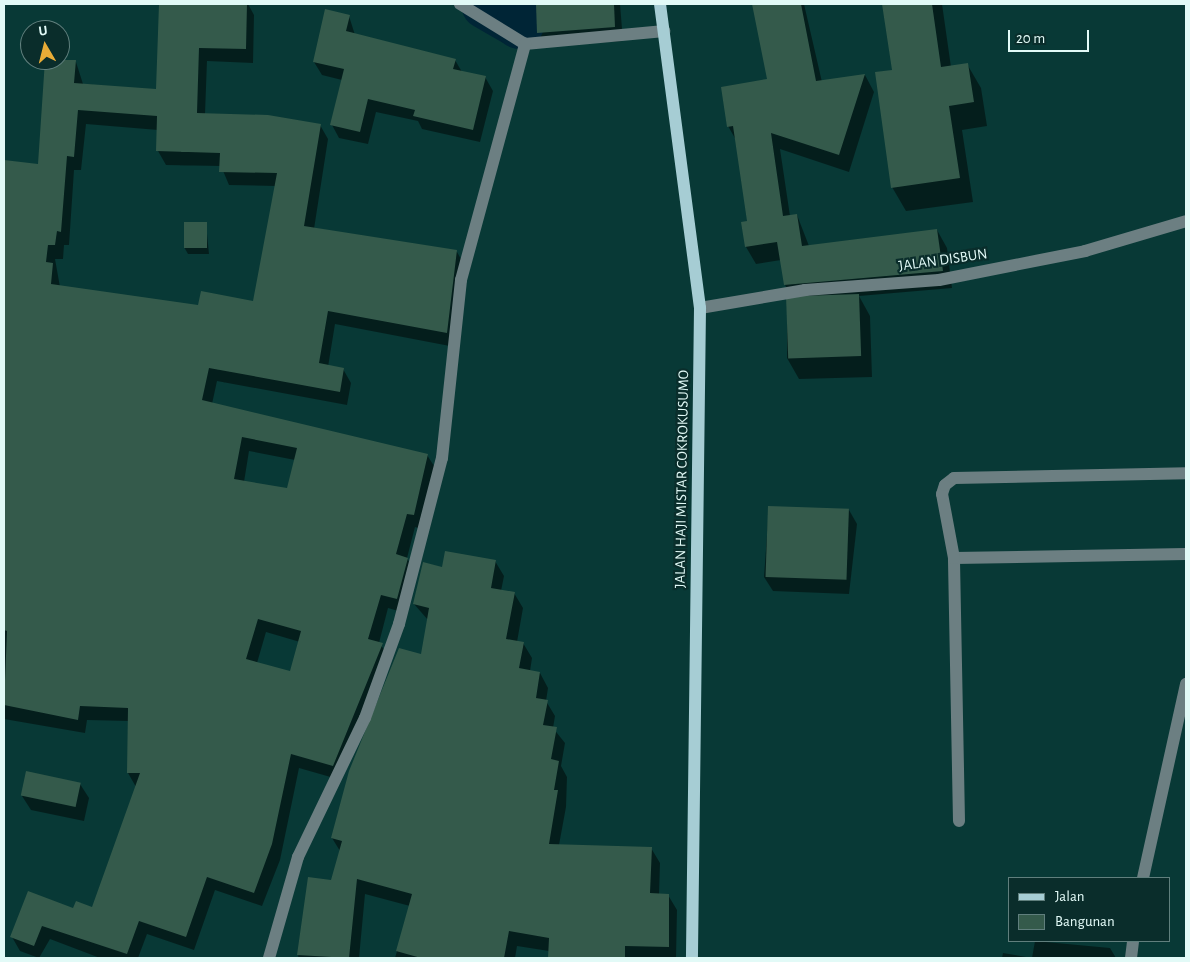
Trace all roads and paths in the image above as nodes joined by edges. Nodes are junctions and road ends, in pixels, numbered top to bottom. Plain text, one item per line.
1 (460, 4) edge
2 (660, 4) edge
3 (664, 31) junction
4 (525, 44) junction
5 (1186, 221) edge
6 (700, 308) junction
7 (1186, 473) edge
8 (1186, 554) edge
9 (954, 558) junction
10 (1186, 684) edge
11 (959, 821) dead end
12 (1143, 877) edge
13 (1133, 942) edge
14 (269, 958) edge
15 (692, 958) edge
16 (1131, 958) edge

1 - 4 street
2 - 3 main road, JALAN HAJI MISTAR COKROKUSUMO
3 - 4 street
3 - 6 main road, JALAN HAJI MISTAR COKROKUSUMO
4 - 14 street
5 - 6 street, JALAN DISBUN
6 - 15 main road, JALAN HAJI MISTAR COKROKUSUMO
7 - 9 street
8 - 9 street
9 - 11 street
10 - 12 street
13 - 16 street

